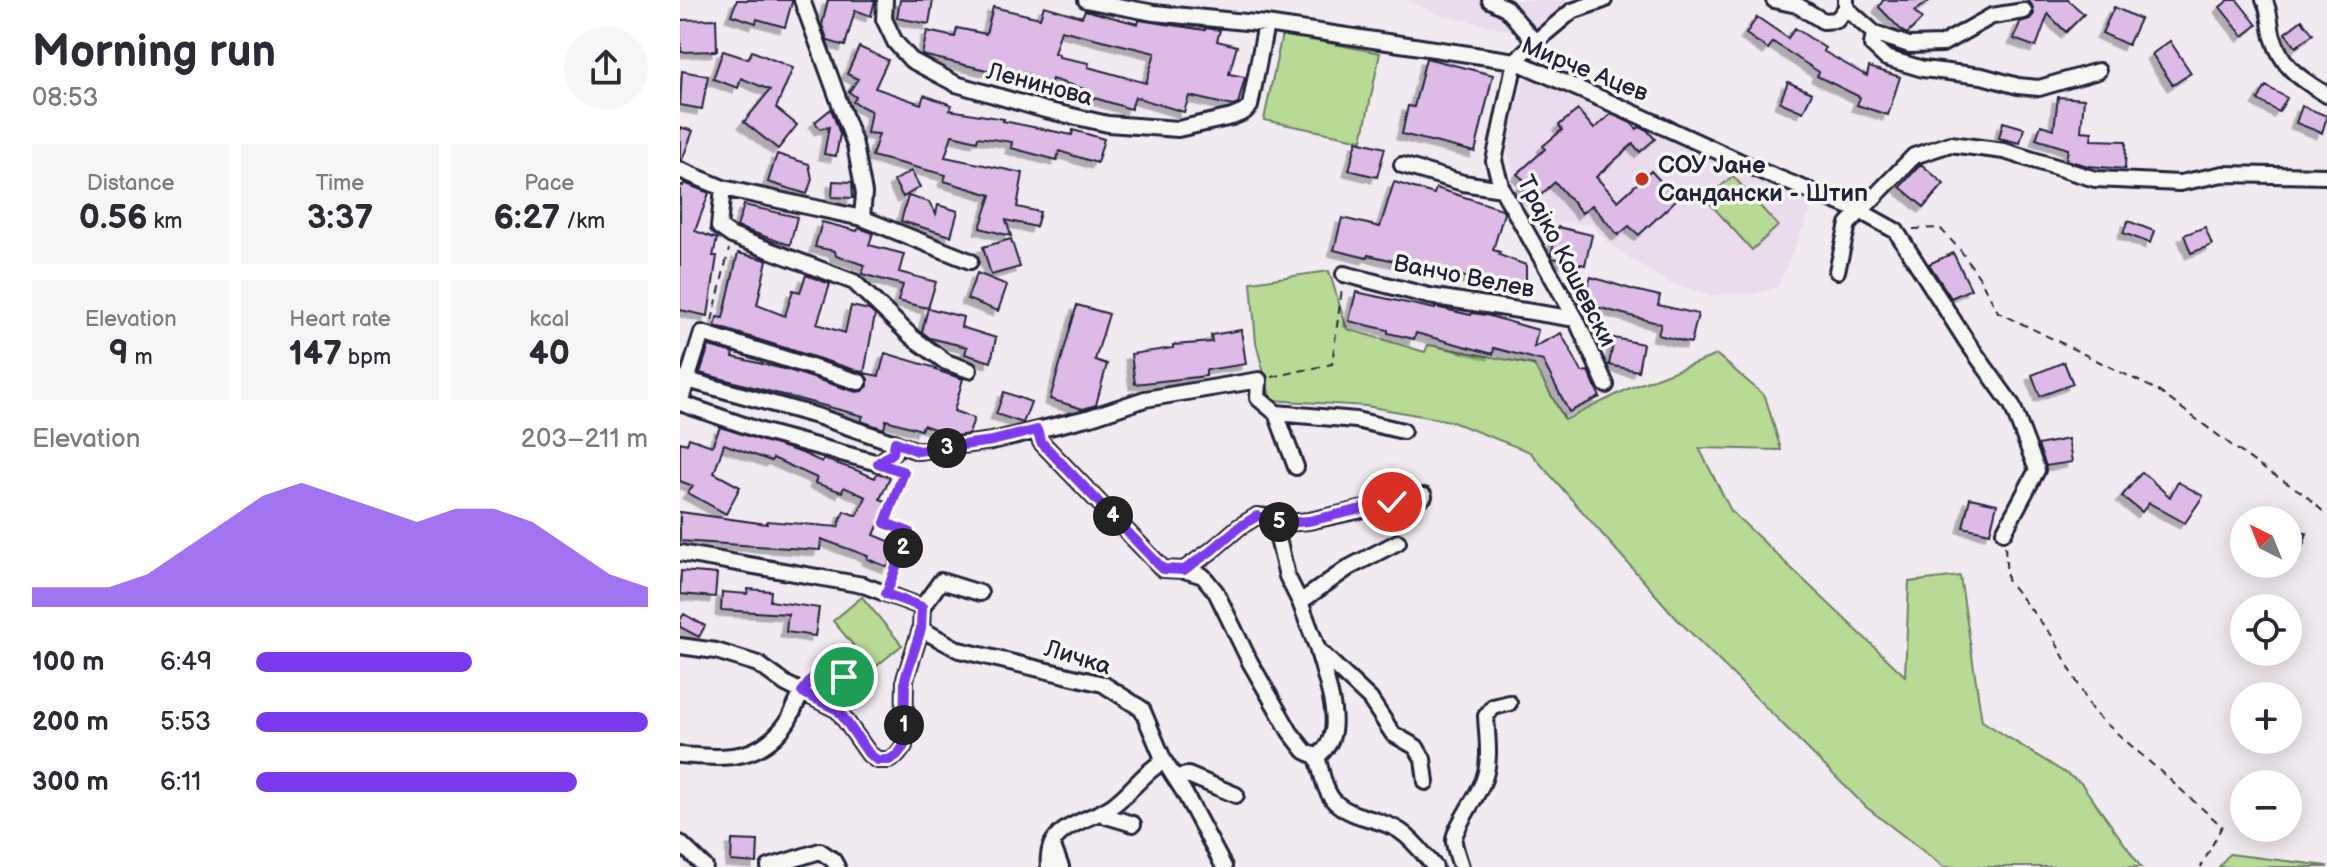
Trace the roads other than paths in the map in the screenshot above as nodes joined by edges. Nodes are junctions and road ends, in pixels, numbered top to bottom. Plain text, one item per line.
1 (802, 0) edge
2 (885, 0) edge
3 (1086, 0) edge
4 (1490, 0) edge
5 (1604, 0) edge
6 (1774, 0) edge
7 (2003, 0) edge
8 (2264, 0) edge
9 (1846, 4) edge
10 (2024, 11) dead end
11 (1992, 16) junction
12 (1266, 24) junction
13 (1874, 33) junction
14 (1535, 42) junction
15 (1515, 61) junction
16 (2098, 71) dead end
17 (2327, 95) edge
18 (1402, 165) dead end
19 (680, 170) edge
20 (2327, 176) edge
21 (723, 188) junction
22 (1502, 189) junction
23 (1860, 211) junction
24 (862, 218) junction
25 (970, 261) dead end
26 (1837, 271) dead end
27 (1344, 274) road end
28 (1576, 319) junction
29 (969, 370) dead end
30 (684, 380) edge
31 (859, 382) dead end
32 (1606, 385) dead end
33 (1276, 413) junction
34 (1037, 430) junction
35 (1403, 431) dead end
36 (895, 442) junction
37 (1296, 467) dead end
38 (1424, 496) dead end
39 (1274, 522) junction
40 (2004, 532) road end
41 (1398, 542) dead end
42 (680, 553) edge
43 (1184, 570) junction
44 (980, 593) dead end
45 (1300, 602) junction
46 (922, 607) junction
47 (921, 629) junction
48 (680, 646) edge
49 (1318, 650) junction
50 (802, 692) junction
51 (1509, 703) dead end
52 (680, 755) edge
53 (1317, 757) junction
54 (1164, 761) junction
55 (1175, 777) junction
56 (1426, 782) dead end
57 (1236, 795) dead end
58 (1101, 812) junction
59 (1133, 824) dead end
60 (680, 843) edge
61 (1052, 843) junction
62 (705, 867) edge
63 (769, 867) edge
64 (837, 867) edge
65 (1049, 867) edge
66 (1061, 867) edge
67 (1224, 867) edge
68 (1435, 867) edge
69 (1461, 867) edge

1 - 24 street
2 - 12 street, Ленинова
3 - 12 street, Мирче Ацев
4 - 14 street
5 - 14 street
6 - 9 street
7 - 11 street
8 - 17 street
9 - 13 street
10 - 11 street
11 - 13 street
12 - 15 street, Мирче Ацев
13 - 16 street
14 - 15 street
15 - 22 street, Трајко Кошевски
15 - 23 street, Мирче Ацев
18 - 22 street
19 - 21 street
20 - 23 street
21 - 24 street
21 - 29 street
22 - 28 street, Трајко Кошевски
23 - 26 street
23 - 40 street, Мирче Ацев
24 - 25 street
27 - 28 street, Ванчо Велев
28 - 32 street, Трајко Кошевски
30 - 31 street
30 - 36 street
30 - 36 street
33 - 34 street
33 - 35 street
33 - 37 street
34 - 36 street
34 - 43 street
38 - 39 street
39 - 43 street
39 - 45 street
41 - 45 street
42 - 46 street
43 - 53 street
44 - 46 street
45 - 49 street
46 - 47 street
47 - 50 street
47 - 54 street, Личка
48 - 50 street
49 - 53 street
49 - 56 street
50 - 52 street
51 - 69 street
53 - 68 street
54 - 55 street, Личка
54 - 58 street
55 - 57 street
55 - 67 street, Личка
58 - 59 street
58 - 61 street
60 - 62 street
61 - 65 street
61 - 66 street
63 - 64 street

